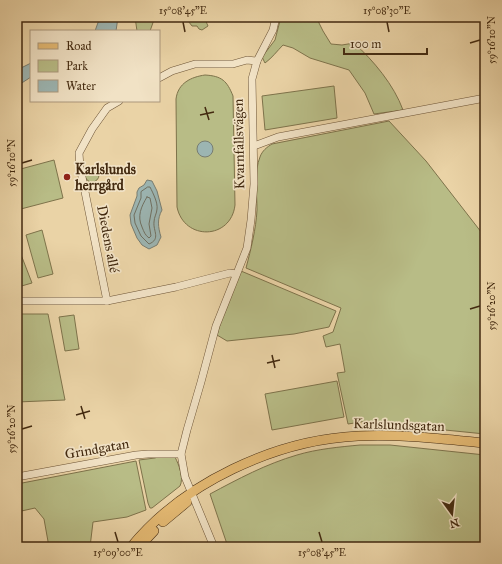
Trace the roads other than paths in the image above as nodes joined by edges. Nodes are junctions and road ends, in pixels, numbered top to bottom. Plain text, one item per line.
1 (276, 17) edge
2 (257, 61) junction
3 (160, 77) edge
4 (485, 98) edge
5 (117, 102) edge
6 (254, 146) junction
7 (236, 274) junction
8 (17, 301) edge
9 (108, 301) junction
10 (485, 443) edge
11 (181, 454) junction
12 (17, 477) edge
13 (192, 495) junction
14 (131, 547) edge
15 (139, 547) edge
16 (214, 547) edge

1 - 2 street, Kvarnfallsvägen
2 - 3 street
2 - 6 street, Kvarnfallsvägen
4 - 6 street
5 - 9 street, Diedens allé
6 - 7 street, Kvarnfallsvägen
7 - 9 street
7 - 11 street, Kvarnfallsvägen
8 - 9 street
10 - 13 main road, Karlslundsgatan
11 - 12 street, Grindgatan
11 - 13 street, Kvarnfallsvägen
13 - 14 main road, Karlslundsgatan
13 - 15 main road, Karlslundsgatan
13 - 16 street, Kvarnfallsvägen

